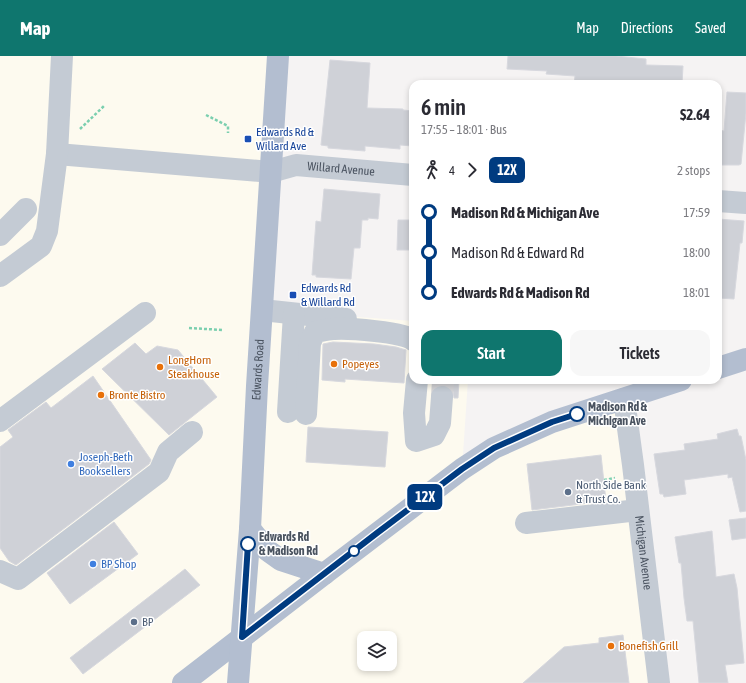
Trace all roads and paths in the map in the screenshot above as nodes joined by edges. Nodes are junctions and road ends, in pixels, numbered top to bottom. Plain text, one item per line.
1 (62, 56) edge
2 (278, 56) edge
3 (206, 115) dead end
4 (228, 133) dead end
5 (57, 154) junction
6 (271, 172) junction
7 (409, 175) edge
8 (722, 201) edge
9 (746, 203) edge
10 (26, 210) dead end
11 (0, 235) edge
12 (0, 276) edge
13 (262, 310) junction
14 (145, 313) dead end
15 (294, 314) junction
16 (409, 326) edge
17 (189, 328) dead end
18 (223, 330) dead end
19 (409, 336) edge
20 (746, 359) edge
21 (722, 367) edge
22 (417, 384) edge
23 (669, 384) edge
24 (442, 396) tunnel mouth
25 (624, 399) junction
26 (0, 422) edge
27 (192, 432) dead end
28 (619, 478) dead end
29 (604, 480) dead end
30 (638, 510) junction
31 (526, 523) dead end
32 (250, 529) junction
33 (0, 571) edge
34 (324, 574) junction
35 (242, 637) junction
36 (183, 683) edge
37 (238, 683) edge
38 (659, 683) edge

1 - 5 street
2 - 6 main road, Edwards Road
3 - 4 path
5 - 6 street
5 - 12 street
6 - 7 street, Willard Avenue
6 - 13 main road, Edwards Road
8 - 9 street
10 - 11 street
13 - 15 street
13 - 32 main road, Edwards Road
14 - 26 street
15 - 16 street
15 - 19 street
17 - 18 path
20 - 21 main road
22 - 24 street
23 - 25 main road
25 - 30 street, Michigan Avenue
25 - 34 main road
27 - 33 street
28 - 29 path
30 - 31 street
30 - 38 street, Michigan Avenue
32 - 34 main road
32 - 35 main road, Edwards Road
34 - 35 main road
35 - 36 main road
35 - 37 main road, Edwards Road

